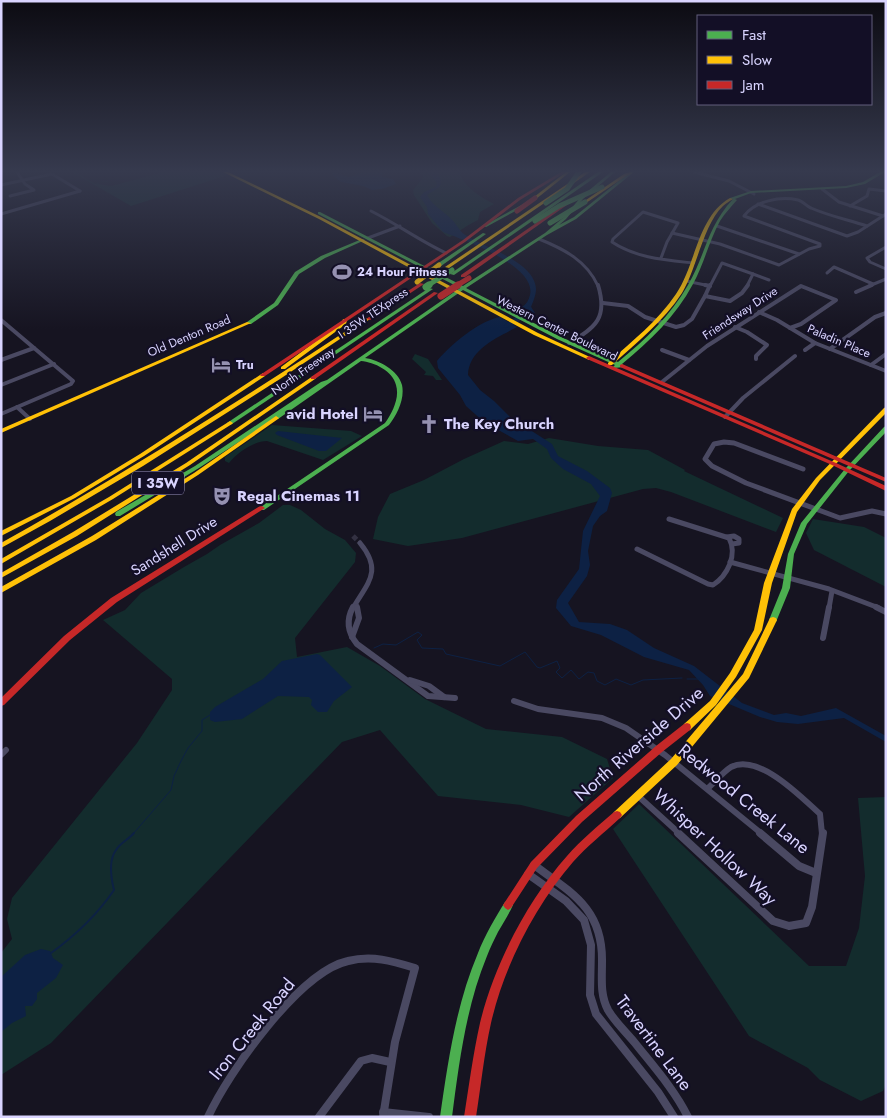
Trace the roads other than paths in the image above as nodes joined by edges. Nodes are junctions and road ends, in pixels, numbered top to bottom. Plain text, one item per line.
1 (336, 224) edge
2 (397, 224) edge
3 (488, 224) edge
4 (508, 224) edge
5 (514, 224) edge
6 (520, 224) edge
7 (523, 224) edge
8 (524, 224) edge
9 (527, 224) edge
10 (529, 224) edge
11 (547, 224) edge
12 (558, 224) edge
13 (564, 224) edge
14 (630, 224) edge
15 (677, 224) edge
16 (712, 224) edge
17 (766, 224) edge
18 (814, 224) edge
19 (861, 224) edge
20 (870, 224) edge
21 (400, 226) junction
22 (485, 226) joint
23 (717, 226) joint
24 (867, 226) junction
25 (672, 234) junction
26 (542, 237) junction
27 (365, 239) junction
28 (704, 240) junction
29 (496, 243) junction
30 (886, 247) edge
31 (446, 252) junction
32 (799, 254) junction
33 (479, 255) junction
34 (661, 258) junction
35 (693, 263) junction
36 (416, 266) junction
37 (445, 267) junction
38 (886, 269) edge
39 (827, 273) dead end
40 (753, 274) junction
41 (409, 276) junction
42 (470, 277) junction
43 (886, 279) edge
44 (769, 280) dead end
45 (689, 282) junction
46 (873, 284) junction
47 (710, 286) junction
48 (431, 290) junction
49 (461, 290) junction
50 (856, 292) dead end
51 (706, 296) junction
52 (470, 298) junction
53 (603, 303) junction
54 (502, 312) junction
55 (760, 312) junction
56 (886, 313) edge
57 (1, 320) edge
58 (345, 320) junction
59 (659, 322) junction
60 (735, 327) junction
61 (530, 328) junction
62 (790, 328) junction
63 (569, 343) junction
64 (815, 343) junction
65 (34, 348) junction
66 (830, 349) junction
67 (371, 350) junction
68 (662, 350) dead end
69 (804, 350) dead end
70 (886, 354) edge
71 (333, 355) junction
72 (795, 356) dead end
73 (756, 359) dead end
74 (1, 360) edge
75 (357, 360) junction
76 (689, 360) junction
77 (376, 361) junction
78 (54, 364) junction
79 (613, 365) junction
80 (871, 365) junction
81 (886, 371) edge
82 (329, 381) junction
83 (662, 382) junction
84 (1, 386) edge
85 (17, 407) junction
86 (886, 409) edge
87 (1, 414) edge
88 (727, 414) junction
89 (30, 419) junction
90 (873, 422) junction
91 (885, 427) edge
92 (240, 430) junction
93 (1, 432) edge
94 (848, 448) junction
95 (823, 451) junction
96 (810, 453) junction
97 (836, 461) junction
98 (850, 467) junction
99 (803, 469) dead end
100 (823, 474) junction
101 (867, 480) junction
102 (886, 480) edge
103 (839, 481) junction
104 (111, 484) junction
105 (886, 489) edge
106 (799, 504) junction
107 (814, 509) junction
108 (886, 514) edge
109 (670, 519) dead end
110 (1, 534) edge
111 (75, 534) junction
112 (727, 537) junction
113 (360, 543) tunnel mouth
114 (732, 543) junction
115 (1, 546) edge
116 (637, 549) dead end
117 (1, 556) edge
118 (1, 562) edge
119 (730, 562) junction
120 (771, 574) junction
121 (1, 576) edge
122 (786, 578) junction
123 (1, 590) edge
124 (832, 590) junction
125 (356, 605) junction
126 (886, 612) edge
127 (352, 637) junction
128 (823, 638) dead end
129 (455, 698) dead end
130 (514, 701) dead end
131 (1, 703) edge
132 (717, 706) junction
133 (659, 748) junction
134 (674, 762) junction
135 (708, 788) junction
136 (637, 795) junction
137 (534, 865) junction
138 (816, 873) junction
139 (528, 874) junction
140 (553, 880) junction
141 (547, 889) junction
142 (390, 1062) junction
143 (383, 1114) edge
144 (208, 1117) edge
145 (319, 1117) edge
146 (429, 1117) edge
147 (446, 1117) edge
148 (470, 1117) edge
149 (674, 1117) edge
150 (688, 1117) edge

1 - 27 main road, Western Center Boulevard
2 - 21 street
3 - 22 main road
4 - 29 main road, bridge
5 - 29 main road, bridge
6 - 29 main road, North Freeway / I 35W
7 - 29 main road
8 - 29 main road
9 - 29 main road, North Freeway / I 35W
10 - 29 main road, bridge
11 - 29 main road, bridge
12 - 26 main road
13 - 26 main road, North Freeway
14 - 34 street
15 - 25 street
16 - 28 main road
17 - 32 street
18 - 24 street
19 - 24 street
20 - 24 street
21 - 27 street
21 - 31 street
22 - 29 main road, North Freeway
23 - 28 main road
23 - 32 street
25 - 28 street
25 - 34 street
26 - 29 main road, North Freeway
26 - 53 street
27 - 36 main road, Western Center Boulevard
27 - 89 main road, Old Denton Road
28 - 32 street
28 - 35 main road
28 - 45 main road
29 - 33 main road, North Freeway / I 35W
29 - 33 main road
29 - 33 main road
30 - 38 street
31 - 33 main road, North Freeway
31 - 37 main road, North Freeway
33 - 37 main road, North Freeway / I 35W
33 - 37 main road
33 - 42 main road, North Freeway / I 35W
33 - 42 main road, North Freeway
34 - 35 street
35 - 45 main road
36 - 37 main road
36 - 41 main road
36 - 49 main road, Western Center Boulevard
37 - 42 main road
37 - 48 main road, North Freeway / I 35W
39 - 46 street
40 - 44 street
40 - 47 street
40 - 51 street
41 - 48 main road
41 - 58 main road, North Freeway
42 - 48 main road, North Freeway / I 35W
42 - 49 main road, North Freeway
43 - 46 street
45 - 47 street
45 - 59 main road
46 - 50 street
47 - 51 street
48 - 49 main road, North Freeway
48 - 52 main road
48 - 67 main road, North Freeway
48 - 71 main road, I 35W TEXpress
48 - 92 main road, North Freeway / I 35W
48 - 104 main road, North Freeway / I 35W
48 - 117 main road, I 35W TEXpress
49 - 52 main road, Western Center Boulevard
49 - 54 main road, Western Center Boulevard
51 - 59 street
52 - 54 main road, Western Center Boulevard
53 - 59 street
53 - 63 street
54 - 61 main road, Western Center Boulevard
55 - 60 street, Friendsway Drive
55 - 62 street, Paladin Place
55 - 62 street, Friendsway Drive
56 - 66 street
57 - 65 street
58 - 104 main road
58 - 110 main road, North Freeway
59 - 79 main road
60 - 73 street
60 - 76 street, Friendsway Drive
61 - 63 main road, Western Center Boulevard
61 - 79 main road, Western Center Boulevard
62 - 64 street, Paladin Place
63 - 79 main road, Western Center Boulevard
64 - 66 street, Paladin Place
64 - 69 street
65 - 74 street
65 - 78 street
66 - 80 street, Paladin Place
67 - 75 main road, North Freeway
67 - 77 main road, Sandshell Drive
68 - 76 street
70 - 80 street
71 - 92 main road
71 - 118 main road, I 35W TEXpress
72 - 88 street
75 - 77 main road
75 - 82 main road, North Freeway
76 - 83 street, Friendsway Drive
77 - 131 main road, Sandshell Drive
78 - 84 street
78 - 85 street
79 - 83 main road, Western Center Boulevard
79 - 88 main road, Western Center Boulevard
80 - 81 street, Paladin Place
82 - 111 main road
82 - 123 main road, North Freeway
83 - 88 main road, Western Center Boulevard
85 - 87 street
85 - 89 street
86 - 90 main road, North Riverside Drive
88 - 95 main road, Western Center Boulevard
88 - 96 main road, Western Center Boulevard
89 - 93 main road, Old Denton Road
90 - 91 main road
90 - 94 main road, North Riverside Drive
91 - 98 main road, North Riverside Drive
92 - 111 main road, North Freeway / I 35W
94 - 95 main road
94 - 97 main road, North Riverside Drive
95 - 97 main road, Western Center Boulevard
96 - 97 main road, Western Center Boulevard
96 - 100 main road
97 - 98 main road, Western Center Boulevard
97 - 100 main road, North Riverside Drive
98 - 101 main road, Western Center Boulevard
98 - 102 main road, Western Center Boulevard
98 - 103 main road, North Riverside Drive
99 - 106 street
100 - 106 main road, North Riverside Drive
101 - 103 main road
101 - 105 main road, Western Center Boulevard
103 - 107 main road, North Riverside Drive
104 - 115 main road, North Freeway / I 35W
106 - 107 street
106 - 120 main road, North Riverside Drive
107 - 108 street
107 - 122 main road, North Riverside Drive
109 - 112 street
111 - 121 main road, North Freeway / I 35W
112 - 114 street
112 - 114 street
113 - 125 street
114 - 119 street
116 - 119 street
119 - 120 street
120 - 122 street
120 - 132 main road, North Riverside Drive
122 - 124 street
122 - 132 main road, North Riverside Drive
124 - 126 street
124 - 128 street
125 - 127 street
125 - 127 street
127 - 129 street
130 - 133 street, Redwood Creek Lane
132 - 133 main road, North Riverside Drive
132 - 134 main road, North Riverside Drive
133 - 134 street, Redwood Creek Lane
133 - 137 main road, North Riverside Drive
134 - 135 street, Redwood Creek Lane
134 - 136 main road, North Riverside Drive
135 - 138 street, Redwood Creek Lane
135 - 138 street
136 - 138 street, Whisper Hollow Way
136 - 140 main road, North Riverside Drive
137 - 139 main road, North Riverside Drive
137 - 140 street, Travertine Lane
139 - 141 street, Travertine Lane
139 - 147 main road, North Riverside Drive
140 - 141 main road, North Riverside Drive
140 - 150 street, Travertine Lane
141 - 148 main road, North Riverside Drive
141 - 149 street, Travertine Lane
142 - 143 street
142 - 144 street, Iron Creek Road
142 - 145 street
143 - 146 street

